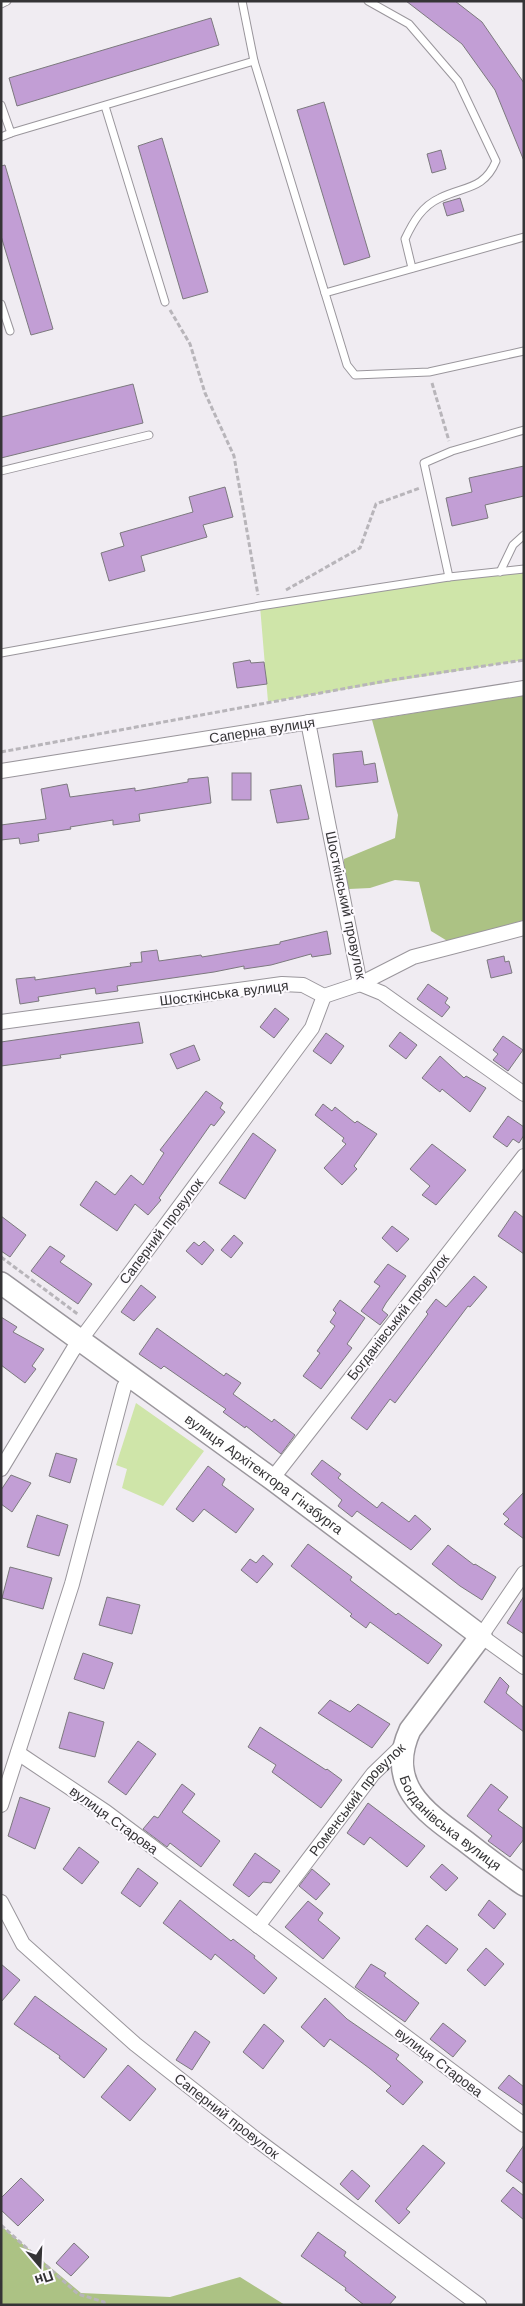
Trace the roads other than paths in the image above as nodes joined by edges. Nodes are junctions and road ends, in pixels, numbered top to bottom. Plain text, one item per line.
1 (7, 1) edge
2 (242, 1) edge
3 (368, 1) edge
4 (1, 4) edge
5 (254, 61) junction
6 (1, 105) edge
7 (105, 106) junction
8 (11, 133) junction
9 (1, 137) edge
10 (524, 237) edge
11 (412, 268) junction
12 (324, 293) junction
13 (165, 302) road end
14 (1, 304) edge
15 (10, 331) dead end
16 (524, 351) edge
17 (524, 430) edge
18 (149, 435) dead end
19 (1, 471) edge
20 (524, 535) edge
21 (524, 569) edge
22 (500, 572) junction
23 (449, 577) junction
24 (1, 653) edge
25 (524, 688) edge
26 (308, 722) junction
27 (1, 771) edge
28 (524, 928) edge
29 (360, 984) junction
30 (324, 996) junction
31 (1, 1022) edge
32 (524, 1094) edge
33 (524, 1156) edge
34 (1, 1283) edge
35 (86, 1332) junction
36 (131, 1377) junction
37 (1, 1468) edge
38 (272, 1479) junction
39 (524, 1573) edge
40 (480, 1636) junction
41 (524, 1667) edge
42 (403, 1745) junction
43 (18, 1752) junction
44 (1, 1805) edge
45 (524, 1885) edge
46 (1, 1902) edge
47 (258, 1926) junction
48 (524, 2125) edge
49 (478, 2305) edge

1 - 4 lane
2 - 5 lane
3 - 11 lane
5 - 7 lane
5 - 12 lane
6 - 8 lane
7 - 8 lane
7 - 13 lane
8 - 9 lane
10 - 11 lane
11 - 12 lane
12 - 16 lane
14 - 15 lane
17 - 23 lane
18 - 19 lane
20 - 22 lane
21 - 22 lane
22 - 23 lane
23 - 24 lane
25 - 26 street, Саперна вулиця
26 - 27 street, Саперна вулиця
26 - 29 street, Шосткінський провулок
28 - 29 street
29 - 30 street
29 - 32 street, Шосткінський провулок
30 - 31 street, Шосткінська вулиця
30 - 35 street, Саперний провулок
33 - 38 street, Богданівський провулок
34 - 35 main road, вулиця Архітектора Гінзбурга
35 - 36 main road, вулиця Архітектора Гінзбурга
35 - 37 street, Саперний провулок
36 - 38 main road, вулиця Архітектора Гінзбурга
36 - 43 street
38 - 40 main road, вулиця Архітектора Гінзбурга
39 - 40 street, Роменський провулок
40 - 41 street, вулиця Архітектора Гінзбурга
40 - 42 main road, Роменський провулок
42 - 45 main road, Богданівська вулиця
42 - 47 street, Роменський провулок
43 - 44 street
43 - 47 street, вулиця Старова
46 - 49 street, Саперний провулок
47 - 48 street, вулиця Старова

